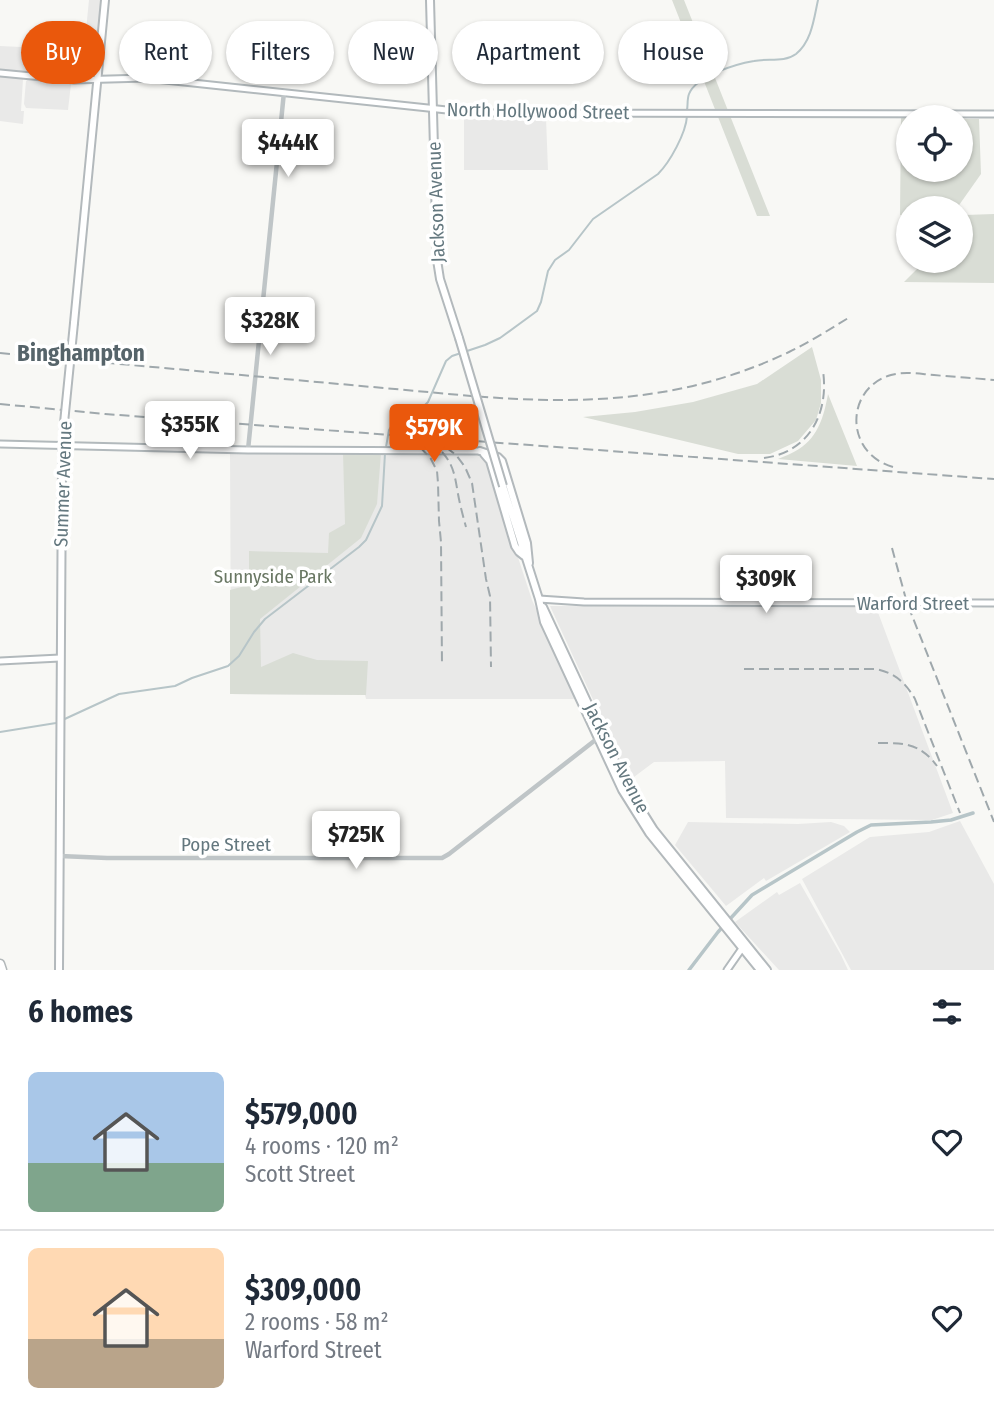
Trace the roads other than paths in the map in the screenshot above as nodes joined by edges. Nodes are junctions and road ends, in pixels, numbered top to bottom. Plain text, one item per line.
1 (104, 0) edge
2 (430, 0) edge
3 (102, 21) edge
4 (0, 73) edge
5 (21, 75) edge
6 (105, 79) edge
7 (98, 84) edge
8 (284, 92) junction
9 (432, 108) junction
10 (994, 114) edge
11 (0, 444) edge
12 (248, 450) junction
13 (480, 451) junction
14 (525, 556) junction
15 (529, 568) junction
16 (539, 599) junction
17 (994, 603) edge
18 (60, 658) junction
19 (0, 661) edge
20 (600, 736) junction
21 (59, 856) junction
22 (744, 946) junction
23 (0, 964) edge
24 (2, 970) edge
25 (59, 970) edge
26 (727, 970) edge
27 (760, 970) edge
28 (767, 970) edge

1 - 3 main road, Summer Avenue
2 - 9 main road, Jackson Avenue
4 - 5 main road, North Hollywood Street
6 - 8 main road, North Hollywood Street
7 - 18 main road, Summer Avenue, bridge
8 - 9 main road, North Hollywood Street
8 - 12 street
9 - 10 main road, North Hollywood Street
9 - 14 main road, Jackson Avenue, bridge
11 - 12 main road
12 - 13 main road
13 - 14 main road
13 - 15 main road
14 - 15 main road, Jackson Avenue
15 - 16 main road, Jackson Avenue
16 - 17 main road, Warford Street
16 - 20 main road, Jackson Avenue
18 - 19 main road
18 - 21 main road, Summer Avenue
20 - 21 street, Pope Street
20 - 22 main road, Jackson Avenue
21 - 25 main road, Summer Avenue
22 - 26 main road
22 - 27 main road, Jackson Avenue
22 - 28 main road, Jackson Avenue
23 - 24 highway

